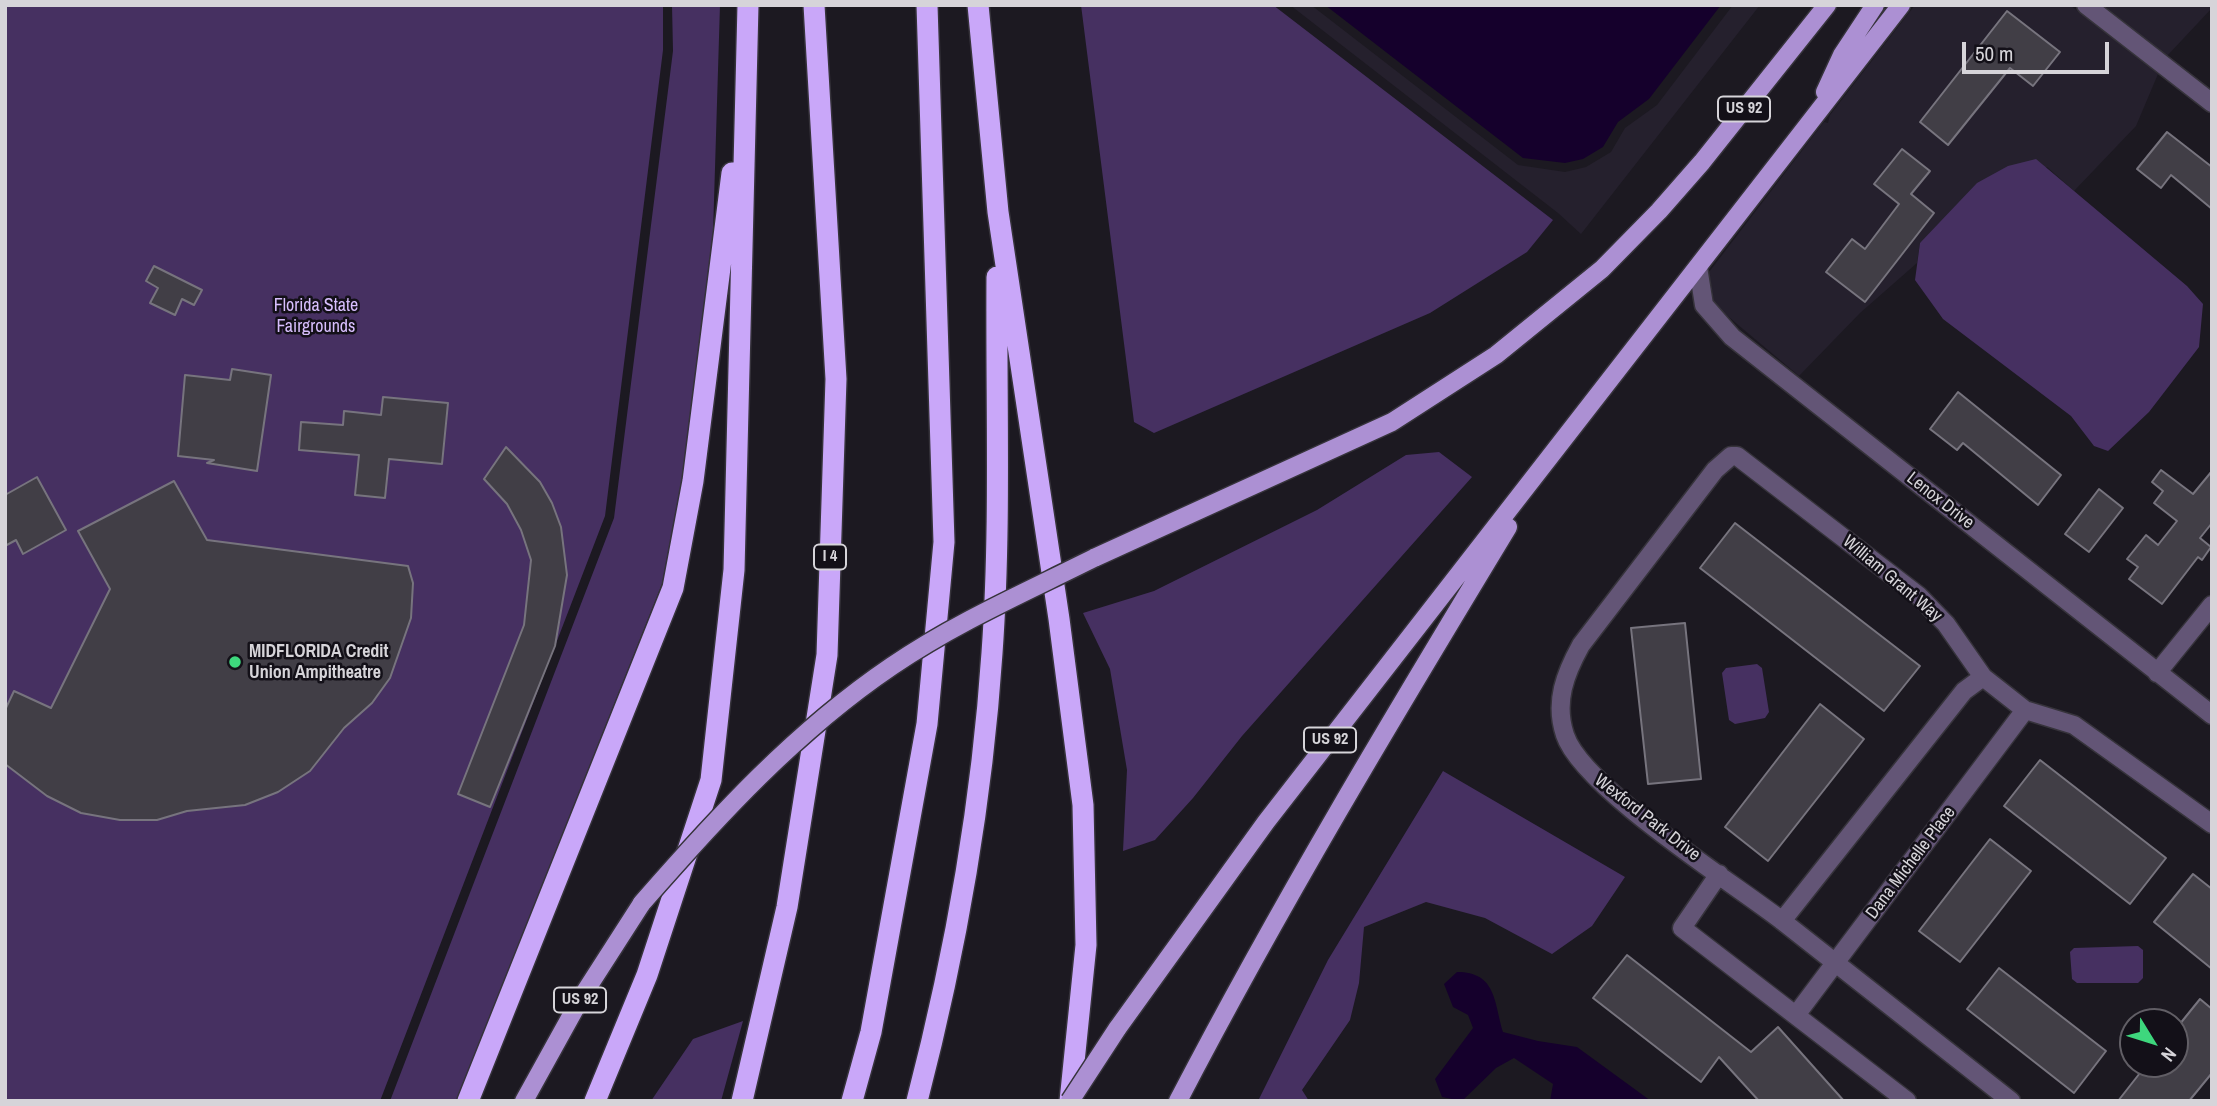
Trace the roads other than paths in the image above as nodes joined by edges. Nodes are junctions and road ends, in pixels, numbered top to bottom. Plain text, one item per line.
1 (748, 5) edge
2 (814, 5) edge
3 (927, 5) edge
4 (978, 5) edge
5 (1827, 5) edge
6 (1875, 5) edge
7 (1900, 5) edge
8 (2086, 5) edge
9 (747, 52) junction
10 (2210, 97) edge
11 (1820, 109) junction
12 (998, 212) junction
13 (1698, 267) junction
14 (1550, 456) junction
15 (1737, 456) joint
16 (2212, 605) edge
17 (2157, 673) junction
18 (1983, 677) junction
19 (2025, 710) junction
20 (2212, 715) edge
21 (2212, 824) edge
22 (1719, 874) junction
23 (1782, 921) junction
24 (1835, 965) junction
25 (1796, 1016) junction
26 (468, 1101) edge
27 (524, 1101) edge
28 (595, 1101) edge
29 (742, 1101) edge
30 (852, 1101) edge
31 (917, 1101) edge
32 (1070, 1101) edge
33 (1178, 1101) edge
34 (1907, 1101) edge
35 (2011, 1101) edge

1 - 9 highway
2 - 29 highway, I 4
3 - 30 highway
4 - 12 highway
5 - 27 main road, US 92, bridge
6 - 11 main road
7 - 11 main road, US 92
8 - 10 street
9 - 26 highway
9 - 28 highway
11 - 13 main road, US 92
12 - 31 highway
12 - 32 highway
13 - 14 main road, US 92
13 - 17 street, Lenox Drive
14 - 32 main road, US 92, bridge
14 - 33 main road
15 - 18 street, William Grant Way
15 - 22 street, Wexford Park Drive
16 - 17 street
17 - 20 street, Lenox Drive
18 - 19 street, William Grant Way
18 - 23 street
19 - 21 street, William Grant Way
19 - 24 street, Dana Michelle Place
22 - 23 street, Wexford Park Drive
22 - 25 street
23 - 24 street, Wexford Park Drive
24 - 25 street, Dana Michelle Place
24 - 35 street, Wexford Park Drive
25 - 34 street

